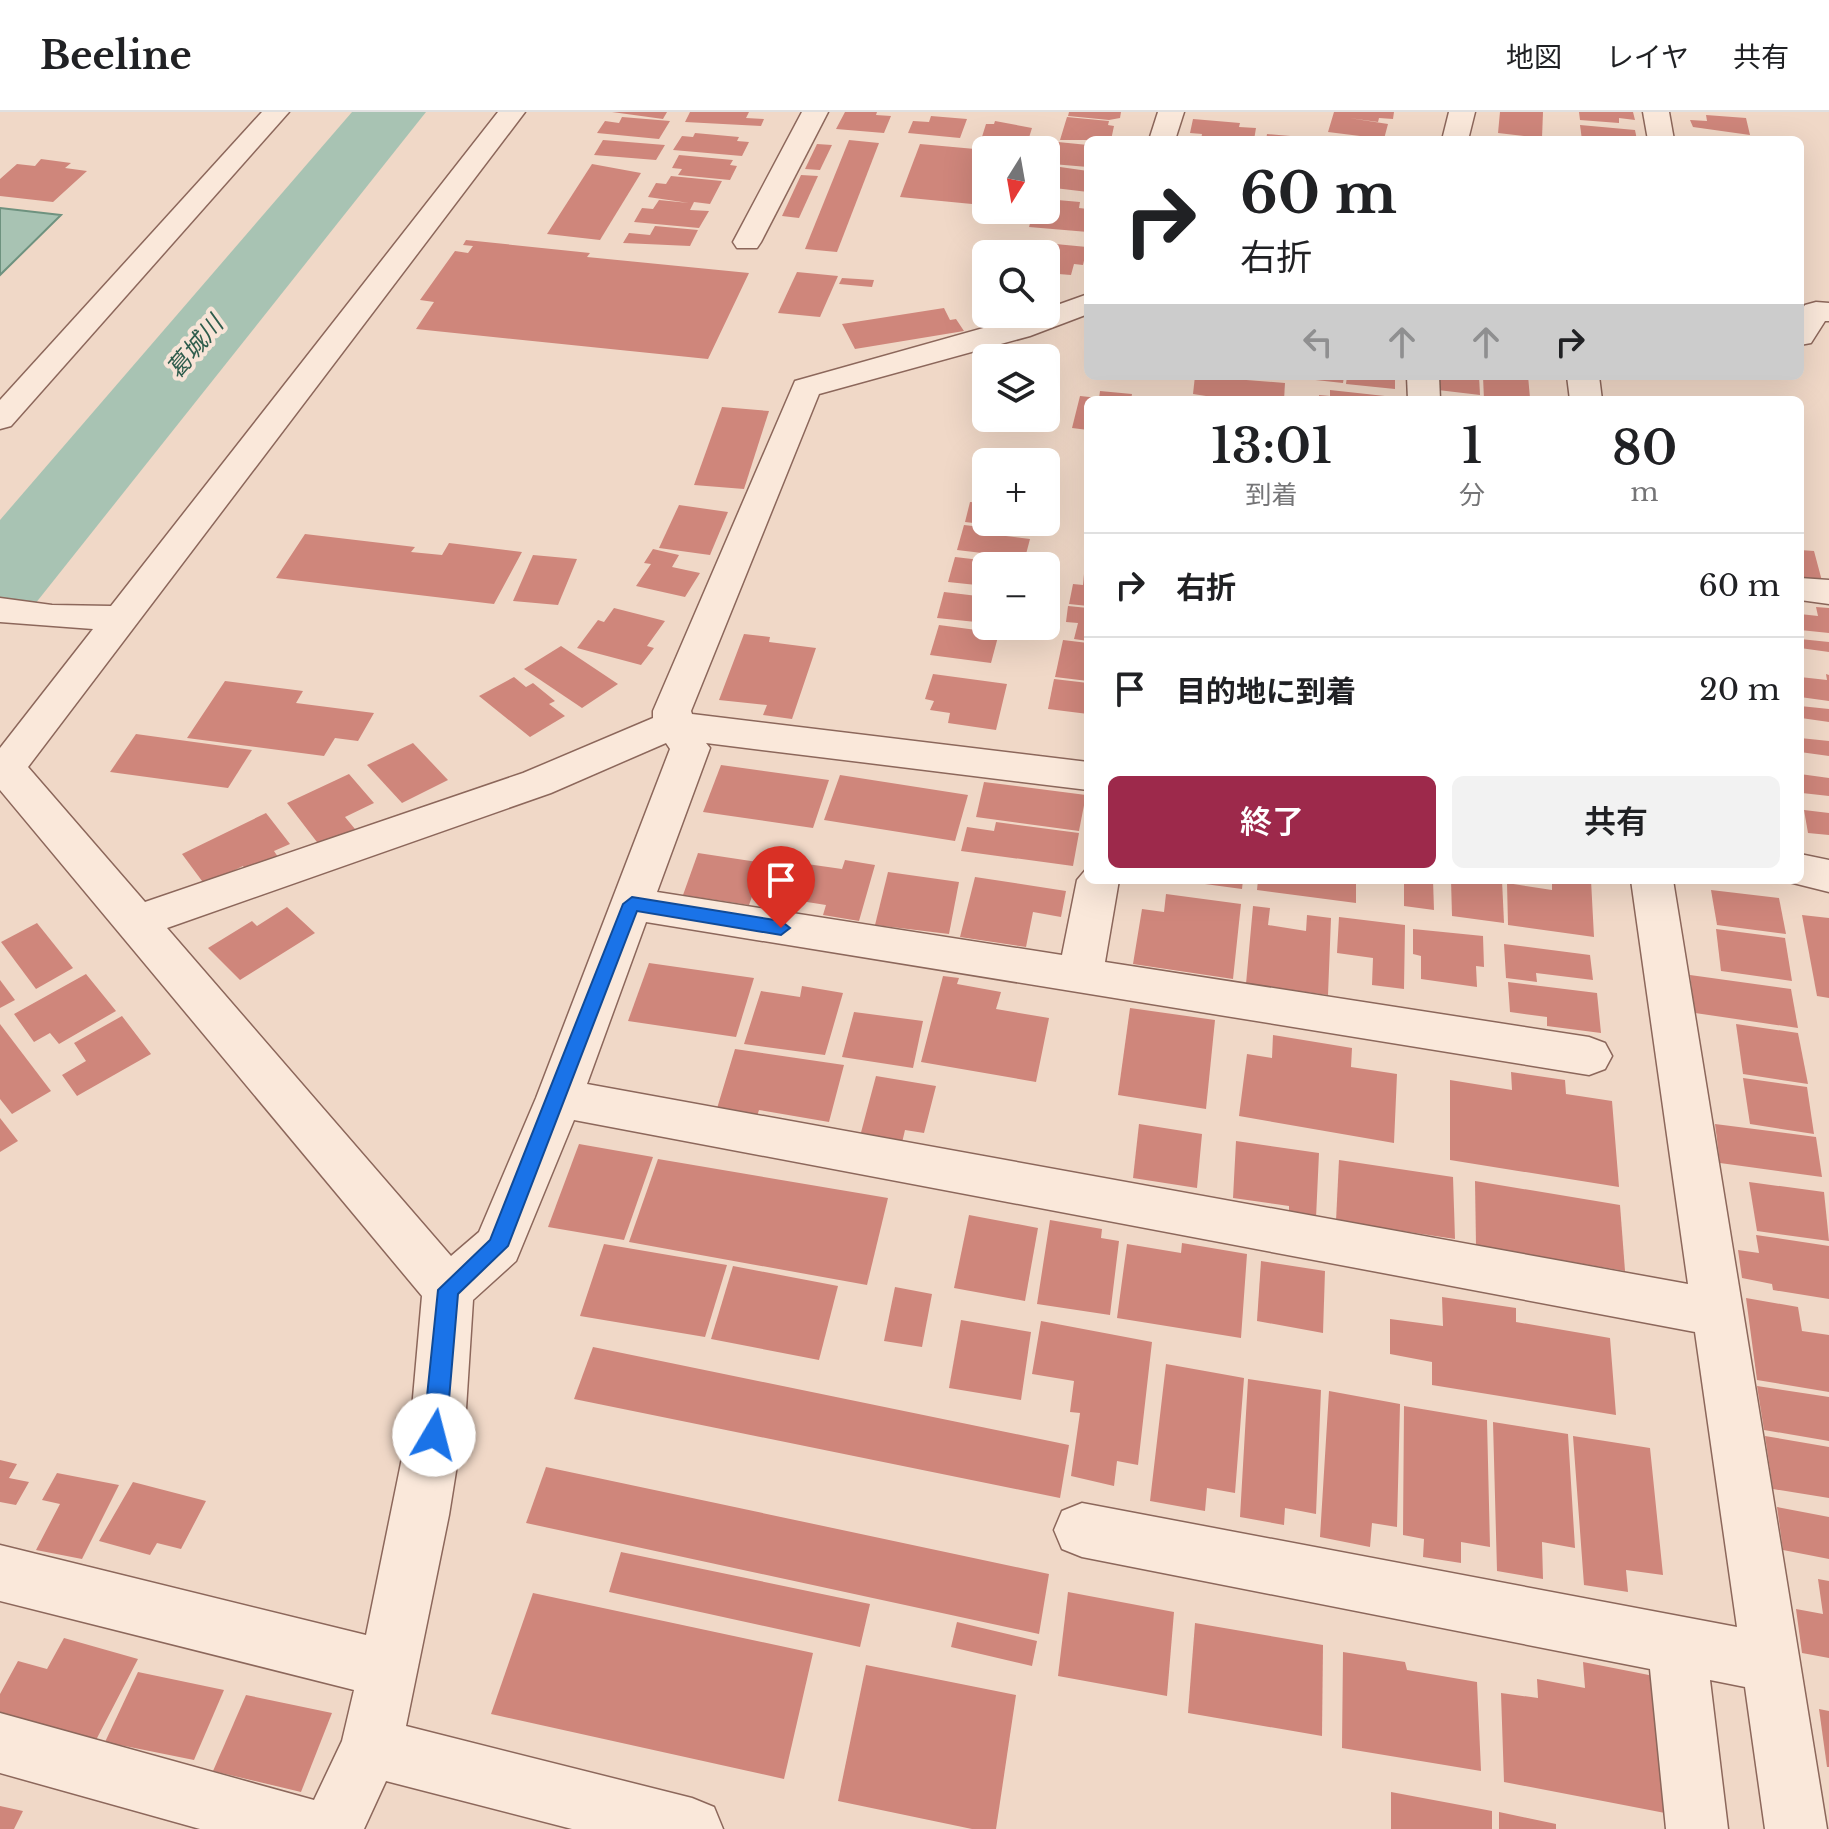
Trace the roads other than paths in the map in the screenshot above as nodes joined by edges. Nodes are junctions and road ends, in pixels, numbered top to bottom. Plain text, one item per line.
1 (276, 112) edge
2 (512, 112) edge
3 (815, 112) edge
4 (1171, 112) edge
5 (1462, 112) edge
6 (1656, 112) edge
7 (1163, 136) edge
8 (1456, 136) edge
9 (1660, 136) edge
10 (747, 242) dead end
11 (1084, 305) edge
12 (1829, 312) edge
13 (1804, 330) edge
14 (0, 419) edge
15 (1804, 589) edge
16 (1829, 592) edge
17 (0, 610) edge
18 (124, 618) junction
19 (673, 725) junction
20 (3, 772) edge
21 (1084, 776) edge
22 (1804, 871) edge
23 (1829, 876) edge
24 (1097, 884) edge
25 (1653, 884) edge
26 (632, 904) junction
27 (139, 921) junction
28 (1080, 976) junction
29 (1589, 1056) dead end
30 (559, 1098) junction
31 (448, 1290) junction
32 (1719, 1313) junction
33 (1082, 1530) dead end
34 (0, 1573) edge
35 (1677, 1644) junction
36 (1771, 1663) junction
37 (387, 1669) junction
38 (0, 1743) edge
39 (371, 1747) junction
40 (310, 1829) edge
41 (332, 1829) edge
42 (692, 1829) edge
43 (1697, 1829) edge
44 (1796, 1829) edge

1 - 14 street
2 - 18 street
3 - 10 street
4 - 7 street
5 - 8 street
6 - 9 street
11 - 19 street
12 - 13 street
15 - 16 street
17 - 18 street
18 - 20 street
19 - 21 street
19 - 26 street
19 - 27 street
20 - 27 street
22 - 23 street
24 - 28 street
25 - 32 street
26 - 28 street
26 - 30 street
27 - 31 street
28 - 29 street
30 - 31 street
30 - 32 street
31 - 37 street
32 - 36 street
33 - 35 street
34 - 37 street
35 - 36 street
35 - 43 street
36 - 44 street
37 - 39 street
38 - 40 street
39 - 41 street
39 - 42 street

